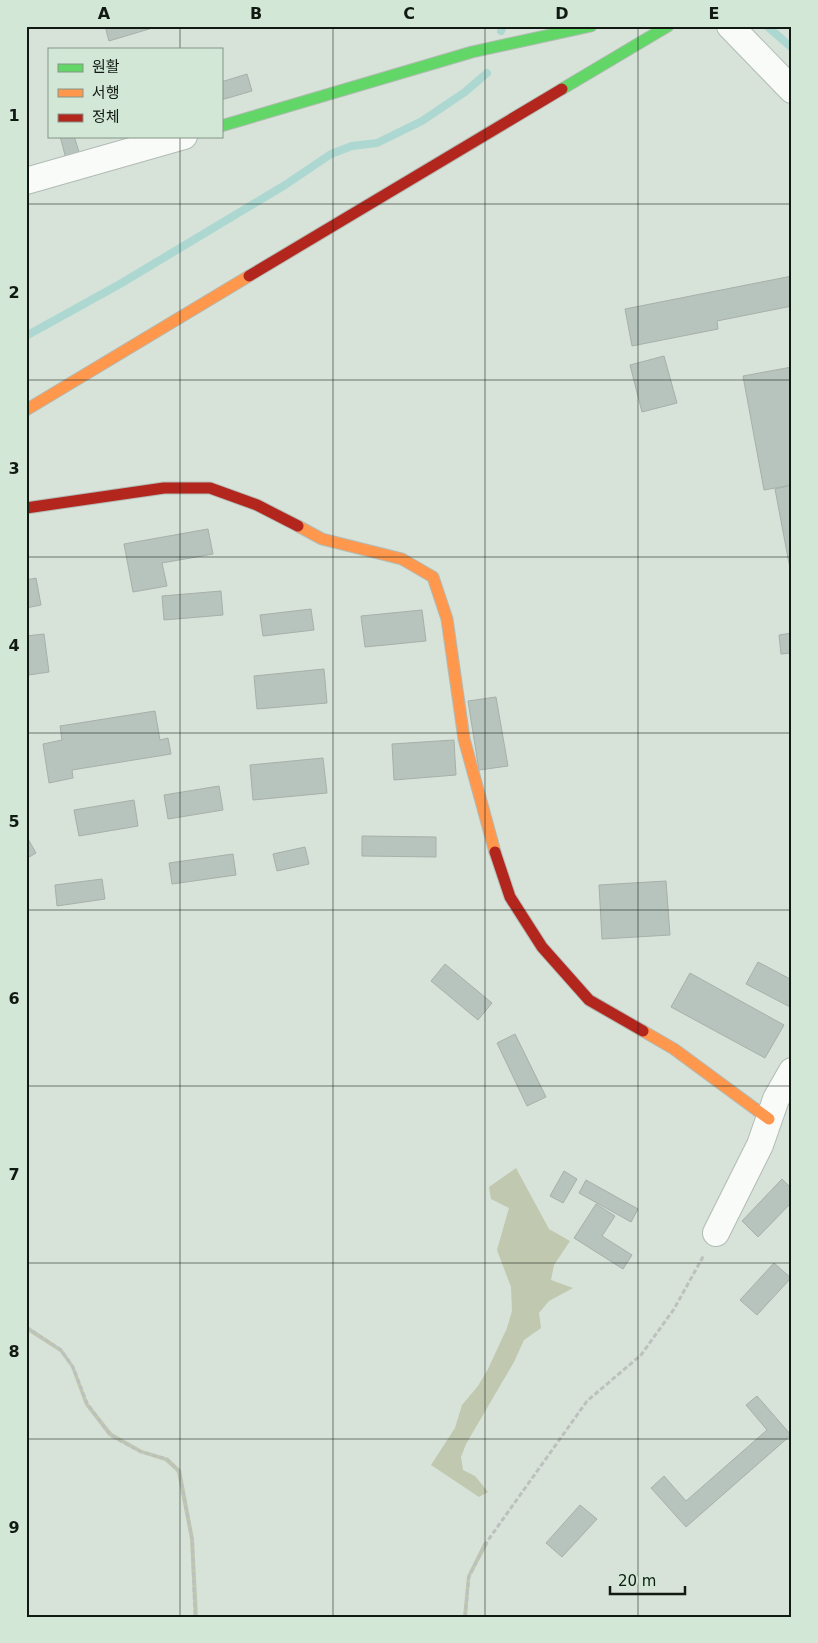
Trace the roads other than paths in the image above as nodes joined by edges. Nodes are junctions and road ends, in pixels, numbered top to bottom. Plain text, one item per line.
1 (591, 26) edge
2 (668, 26) edge
3 (730, 26) edge
4 (792, 90) edge
5 (222, 126) edge
6 (177, 138) edge
7 (26, 181) edge
8 (26, 410) edge
9 (26, 508) edge
10 (792, 1071) edge
11 (769, 1119) junction
12 (716, 1233) road end

1 - 5 street
2 - 8 street
3 - 4 street
6 - 7 street
9 - 11 street
10 - 11 street
11 - 12 street

